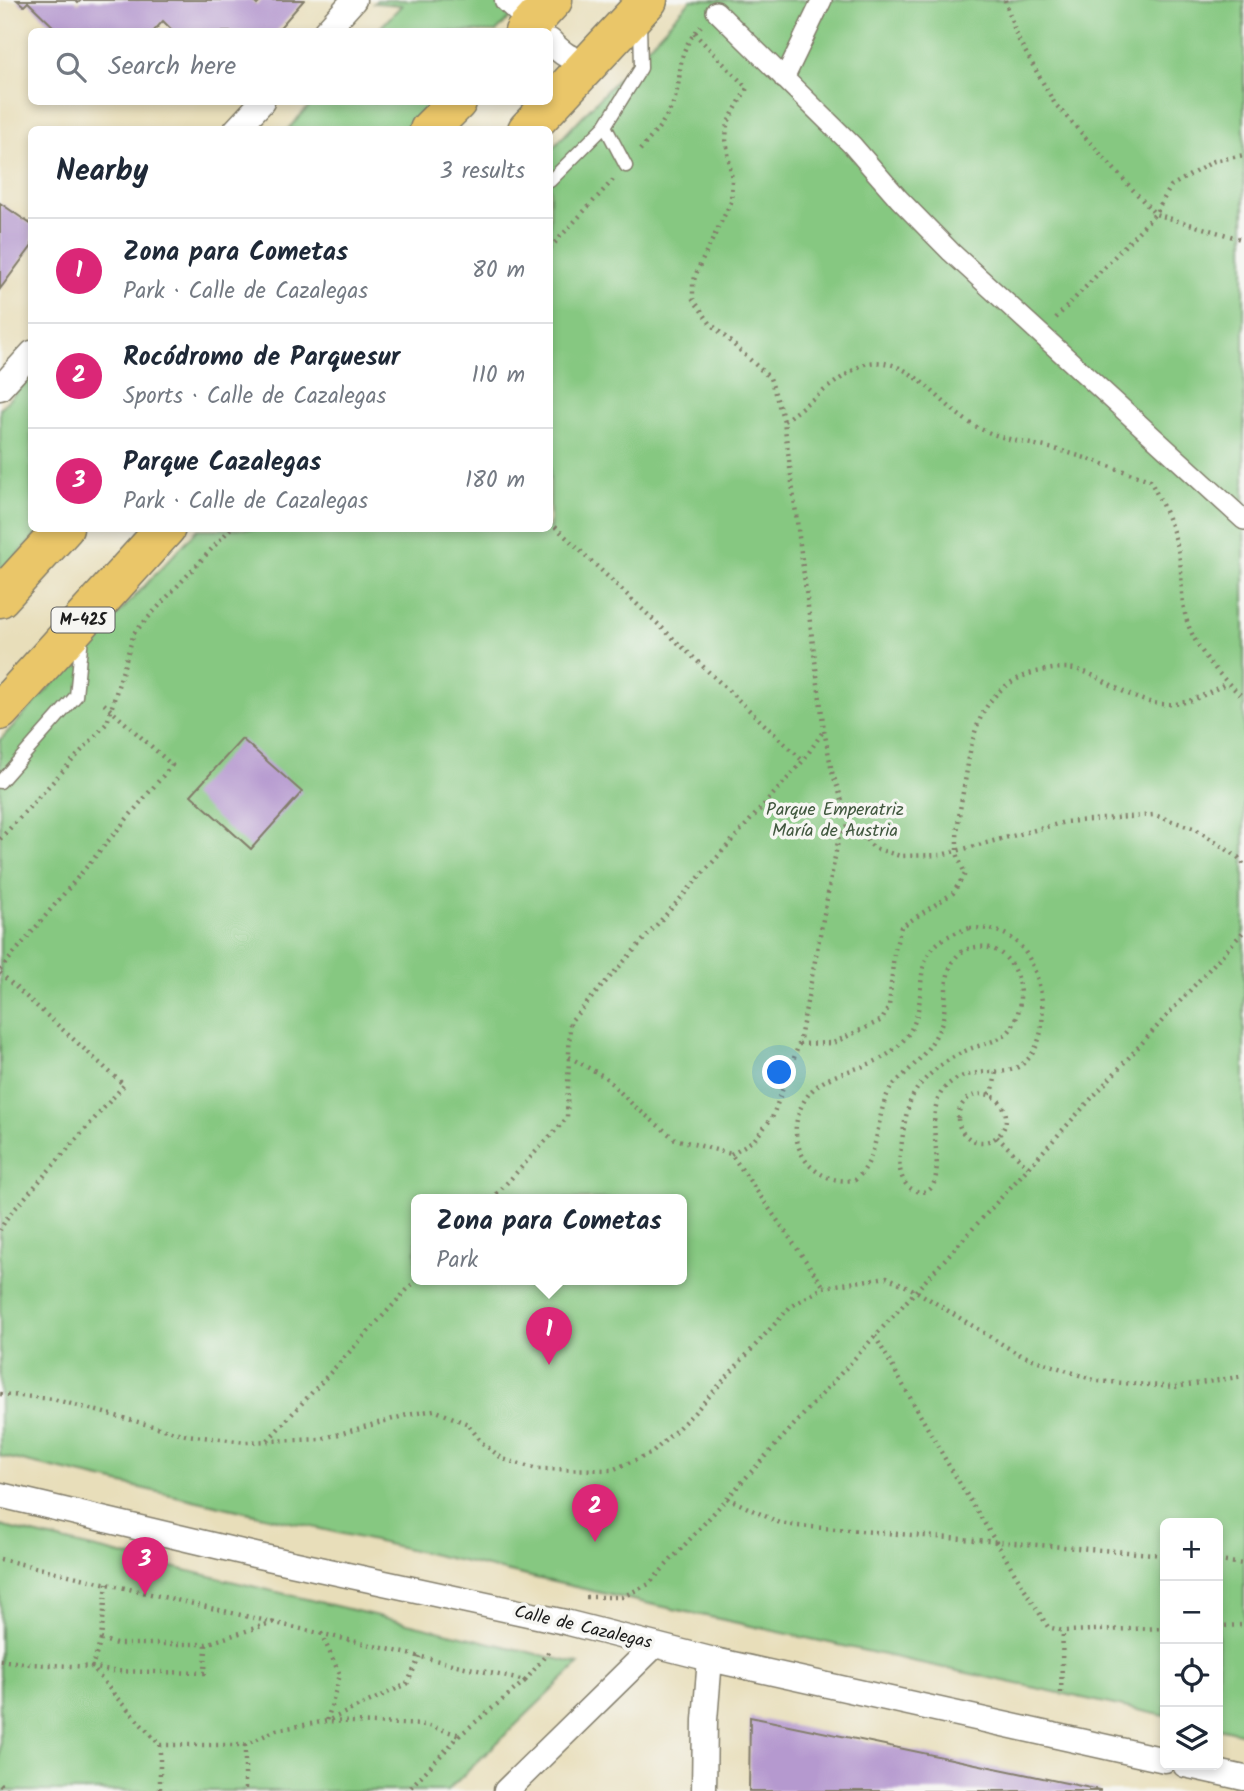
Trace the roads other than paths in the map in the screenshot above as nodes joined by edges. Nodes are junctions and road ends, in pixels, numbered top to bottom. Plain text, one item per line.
1 (354, 0) edge
2 (822, 0) edge
3 (644, 4) edge
4 (716, 11) dead end
5 (329, 28) edge
6 (553, 42) edge
7 (589, 63) junction
8 (784, 79) junction
9 (553, 102) edge
10 (258, 105) edge
11 (454, 105) edge
12 (550, 105) edge
13 (240, 126) edge
14 (433, 126) edge
15 (531, 126) edge
16 (605, 126) junction
17 (626, 166) dead end
18 (553, 178) edge
19 (28, 357) edge
20 (0, 387) edge
21 (1244, 520) edge
22 (60, 532) edge
23 (162, 532) edge
24 (0, 598) edge
25 (84, 619) junction
26 (0, 711) edge
27 (0, 782) edge
28 (0, 1495) edge
29 (655, 1645) junction
30 (710, 1659) junction
31 (1160, 1759) edge
32 (1200, 1770) edge
33 (1232, 1781) edge
34 (506, 1791) edge
35 (704, 1791) edge

1 - 5 street
2 - 8 street
3 - 7 main road
3 - 16 lane
4 - 8 street
6 - 7 street
7 - 9 main road
8 - 21 street
10 - 13 street
11 - 14 main road
12 - 15 main road
16 - 17 lane
16 - 18 lane
19 - 20 street
22 - 24 main road
23 - 25 main road, M-425
25 - 26 main road, M-425
25 - 27 lane
28 - 29 street, Calle de Cazalegas
29 - 30 street, Calle de Cazalegas
29 - 34 street
30 - 31 street, Calle de Cazalegas
30 - 35 street
32 - 33 street

